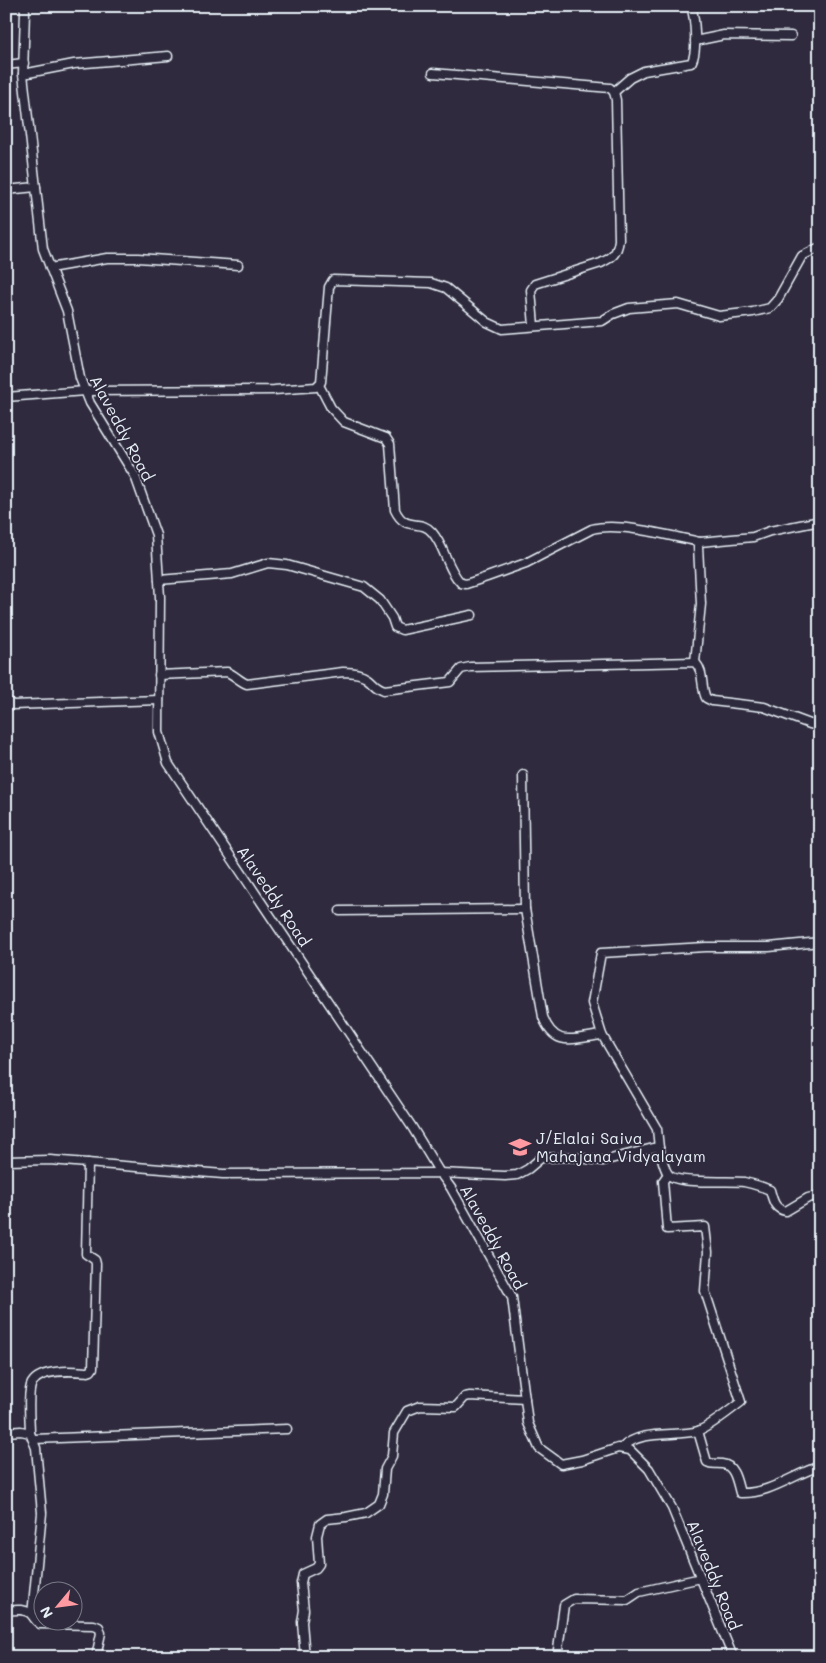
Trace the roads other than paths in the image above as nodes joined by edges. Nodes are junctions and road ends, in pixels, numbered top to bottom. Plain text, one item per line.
1 (24, 6) edge
2 (691, 6) edge
3 (791, 36) dead end
4 (695, 41) junction
5 (168, 56) dead end
6 (24, 63) junction
7 (6, 64) edge
8 (433, 73) dead end
9 (22, 74) junction
10 (614, 92) junction
11 (36, 187) junction
12 (6, 190) edge
13 (820, 247) edge
14 (238, 265) dead end
15 (50, 268) junction
16 (534, 326) junction
17 (318, 385) junction
18 (85, 391) junction
19 (6, 397) edge
20 (820, 521) edge
21 (700, 542) junction
22 (159, 580) junction
23 (472, 615) dead end
24 (695, 662) junction
25 (159, 675) junction
26 (6, 700) edge
27 (159, 700) junction
28 (820, 726) edge
29 (523, 775) dead end
30 (525, 909) junction
31 (340, 911) dead end
32 (820, 942) edge
33 (602, 1036) junction
34 (659, 1148) junction
35 (6, 1161) edge
36 (88, 1164) junction
37 (440, 1173) junction
38 (668, 1174) junction
39 (820, 1195) edge
40 (525, 1399) junction
41 (287, 1429) dead end
42 (698, 1431) junction
43 (6, 1432) edge
44 (32, 1436) junction
45 (622, 1448) junction
46 (820, 1466) edge
47 (701, 1578) junction
48 (35, 1580) edge
49 (6, 1610) edge
50 (32, 1615) edge
51 (82, 1625) edge
52 (96, 1657) edge
53 (306, 1657) edge
54 (557, 1657) edge
55 (733, 1657) edge

1 - 6 street, Alaveddy Road
2 - 4 street
3 - 4 street
4 - 10 street
5 - 9 street
6 - 7 street
6 - 9 street, Alaveddy Road
8 - 10 street
9 - 11 street, Alaveddy Road
10 - 16 street
11 - 12 street
11 - 15 street, Alaveddy Road
13 - 16 street
14 - 15 street
15 - 18 street, Alaveddy Road
16 - 17 street
17 - 18 street
17 - 21 street
18 - 19 street
18 - 22 street, Alaveddy Road
20 - 21 street
21 - 24 street
22 - 23 street
22 - 25 street, Alaveddy Road
24 - 25 street
24 - 28 street
25 - 27 street, Alaveddy Road
26 - 27 street
27 - 37 street, Alaveddy Road
29 - 30 street
30 - 31 street
30 - 33 street
32 - 33 street
33 - 34 street
34 - 37 street
34 - 38 street
35 - 36 street
36 - 37 street
36 - 44 street
37 - 40 street, Alaveddy Road
38 - 39 street
38 - 42 street
40 - 45 street, Alaveddy Road
40 - 53 street
41 - 44 street
42 - 45 street
42 - 46 street
43 - 44 street
44 - 48 street
45 - 47 street, Alaveddy Road
47 - 54 street
47 - 55 street, Alaveddy Road
49 - 50 street
51 - 52 street

